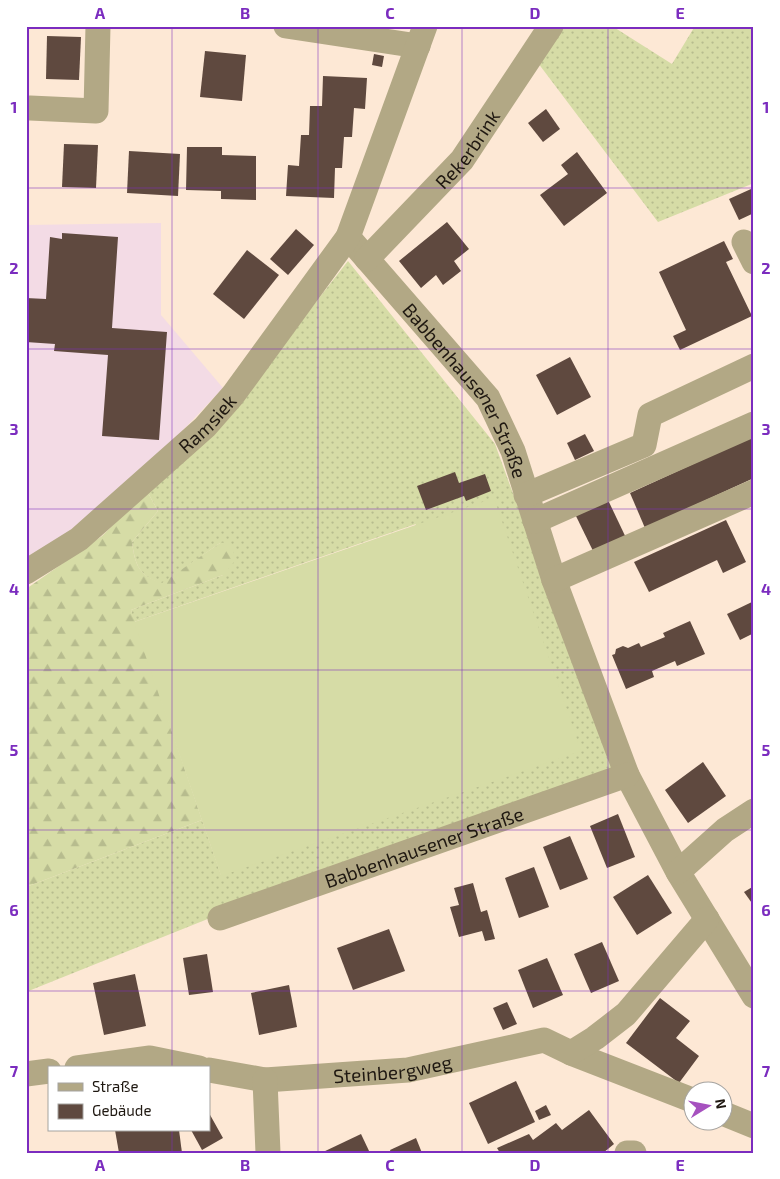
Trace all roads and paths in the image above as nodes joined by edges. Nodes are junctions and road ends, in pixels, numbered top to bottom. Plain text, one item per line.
1 (98, 26) edge
2 (286, 26) edge
3 (551, 26) edge
4 (421, 36) edge
5 (30, 108) dead end
6 (348, 237) junction
7 (367, 259) junction
8 (754, 366) edge
9 (754, 424) edge
10 (754, 492) edge
11 (526, 495) junction
12 (535, 521) junction
13 (26, 572) edge
14 (554, 580) junction
15 (627, 775) junction
16 (754, 811) edge
17 (678, 872) junction
18 (220, 918) dead end
19 (707, 919) junction
20 (754, 996) edge
21 (571, 1053) junction
22 (92, 1066) edge
23 (189, 1066) edge
24 (210, 1070) edge
25 (48, 1071) edge
26 (26, 1074) edge
27 (265, 1080) junction
28 (682, 1096) edge
29 (732, 1117) edge
30 (754, 1126) edge
31 (268, 1153) edge
32 (627, 1153) edge
33 (634, 1153) edge

1 - 5 street
2 - 4 street
3 - 7 street, Rekerbrink
4 - 6 street
6 - 7 street, Babbenhausener Straße
6 - 13 street, Ramsiek
7 - 11 street, Babbenhausener Straße
8 - 11 street
9 - 12 street
10 - 14 street
11 - 12 street, Babbenhausener Straße
12 - 14 street, Babbenhausener Straße
14 - 15 street, Babbenhausener Straße
15 - 17 street, Babbenhausener Straße
15 - 18 street, Babbenhausener Straße
16 - 17 street
17 - 19 street, Babbenhausener Straße
19 - 20 street, Babbenhausener Straße
19 - 21 street
21 - 27 street, Steinbergweg
21 - 28 street, Steinbergweg
22 - 23 street
24 - 27 street, Steinbergweg
25 - 26 street
27 - 31 street
29 - 30 street
32 - 33 street

